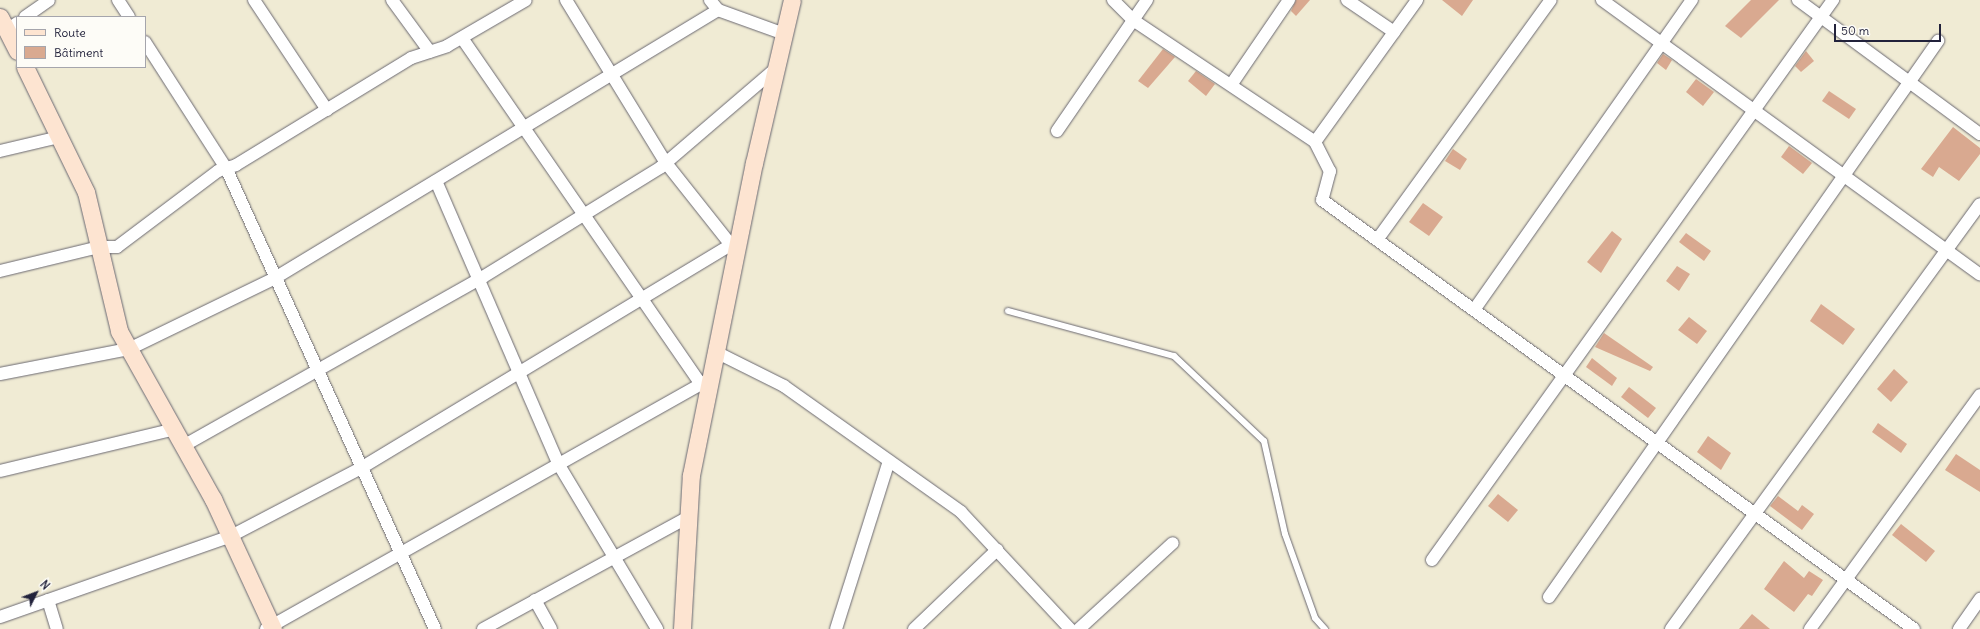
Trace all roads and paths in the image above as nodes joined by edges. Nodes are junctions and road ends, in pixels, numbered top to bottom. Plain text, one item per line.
1 (49, 0) edge
2 (118, 0) edge
3 (254, 0) edge
4 (392, 0) edge
5 (526, 0) edge
6 (566, 0) edge
7 (710, 0) edge
8 (792, 0) edge
9 (1113, 0) edge
10 (1147, 0) edge
11 (1289, 0) edge
12 (1347, 0) edge
13 (1417, 0) edge
14 (1551, 0) edge
15 (1602, 0) edge
16 (1692, 0) edge
17 (1798, 0) edge
18 (1833, 0) edge
19 (718, 10) junction
20 (26, 16) edge
21 (128, 16) edge
22 (1820, 17) junction
23 (1133, 20) junction
24 (8, 23) edge
25 (1394, 32) junction
26 (782, 33) junction
27 (462, 38) junction
28 (1938, 41) dead end
29 (1662, 42) junction
30 (146, 44) edge
31 (16, 48) edge
32 (430, 52) junction
33 (25, 68) edge
34 (774, 70) junction
35 (612, 74) junction
36 (1909, 83) junction
37 (1231, 85) junction
38 (327, 110) junction
39 (1753, 111) junction
40 (524, 128) junction
41 (1057, 131) dead end
42 (1980, 134) edge
43 (59, 137) junction
44 (1316, 142) junction
45 (0, 151) edge
46 (666, 163) junction
47 (226, 168) junction
48 (1844, 176) junction
49 (436, 181) junction
50 (1980, 204) edge
51 (584, 215) junction
52 (1377, 240) junction
53 (734, 243) junction
54 (99, 247) junction
55 (1946, 251) junction
56 (0, 271) edge
57 (1980, 275) edge
58 (276, 278) junction
59 (479, 280) junction
60 (642, 299) junction
61 (1474, 310) junction
62 (1008, 311) dead end
63 (129, 349) junction
64 (716, 352) junction
65 (317, 371) junction
66 (519, 373) junction
67 (0, 374) edge
68 (1564, 375) junction
69 (705, 381) junction
70 (1980, 395) edge
71 (175, 430) junction
72 (1657, 443) junction
73 (184, 446) junction
74 (889, 461) junction
75 (559, 465) junction
76 (361, 468) junction
77 (0, 471) edge
78 (1755, 514) junction
79 (688, 517) junction
80 (231, 536) junction
81 (1173, 544) dead end
82 (997, 550) junction
83 (400, 555) junction
84 (614, 558) junction
85 (1432, 560) dead end
86 (1846, 580) junction
87 (1549, 597) dead end
88 (1980, 599) edge
89 (48, 600) junction
90 (535, 600) junction
91 (0, 617) edge
92 (271, 628) edge
93 (838, 628) edge
94 (57, 629) edge
95 (435, 629) edge
96 (483, 629) edge
97 (551, 629) edge
98 (657, 629) edge
99 (682, 629) edge
100 (914, 629) edge
101 (1070, 629) edge
102 (1079, 629) edge
103 (1325, 629) edge
104 (1672, 629) edge
105 (1810, 629) edge
106 (1914, 629) edge
107 (1959, 629) edge

1 - 20 street
2 - 21 street
3 - 38 street
4 - 32 street
5 - 27 street
6 - 35 street
7 - 19 street
8 - 26 street
9 - 23 street
10 - 23 street
11 - 37 street
12 - 25 street
13 - 25 street
14 - 52 street
15 - 29 street
16 - 29 street
17 - 22 street
18 - 22 street
19 - 26 street
19 - 35 street
22 - 36 street
22 - 39 street
23 - 37 street
23 - 41 street
24 - 31 street
25 - 44 street
26 - 34 street
27 - 32 street
27 - 40 street
28 - 36 street
29 - 39 street
29 - 61 street
30 - 47 street
32 - 38 street
33 - 43 street
34 - 46 street
34 - 53 street
35 - 40 street
35 - 46 street
36 - 42 street
36 - 48 street
37 - 44 street
38 - 47 street
39 - 48 street
39 - 68 street
40 - 49 street
40 - 51 street
43 - 45 street
43 - 54 street
44 - 52 street
46 - 51 street
46 - 53 street
47 - 54 street
47 - 58 street
48 - 55 street
48 - 72 street
49 - 58 street
49 - 59 street
50 - 55 street
51 - 59 street
51 - 60 street
52 - 61 street
53 - 60 street
53 - 64 street
54 - 56 street
54 - 63 street
55 - 57 street
55 - 78 street
58 - 63 street
58 - 65 street
59 - 65 street
59 - 66 street
60 - 66 street
60 - 69 street
61 - 68 street
62 - 103 lane
63 - 67 street
63 - 71 street
64 - 69 street
64 - 74 street
65 - 73 street
65 - 76 street
66 - 75 street
66 - 76 street
68 - 72 street
68 - 85 street
69 - 75 street
69 - 79 street
70 - 86 street
71 - 73 street
71 - 77 street
72 - 78 street
72 - 87 street
73 - 80 street
74 - 82 street
74 - 93 street
75 - 83 street
75 - 84 street
76 - 80 street
76 - 83 street
78 - 86 street
78 - 104 street
79 - 84 street
79 - 99 street
80 - 89 street
80 - 92 street
81 - 102 street
82 - 100 street
82 - 101 street
83 - 92 street
83 - 95 street
84 - 90 street
84 - 98 street
86 - 105 street
86 - 106 street
88 - 107 street
89 - 91 street
89 - 94 street
90 - 96 street
90 - 97 street

